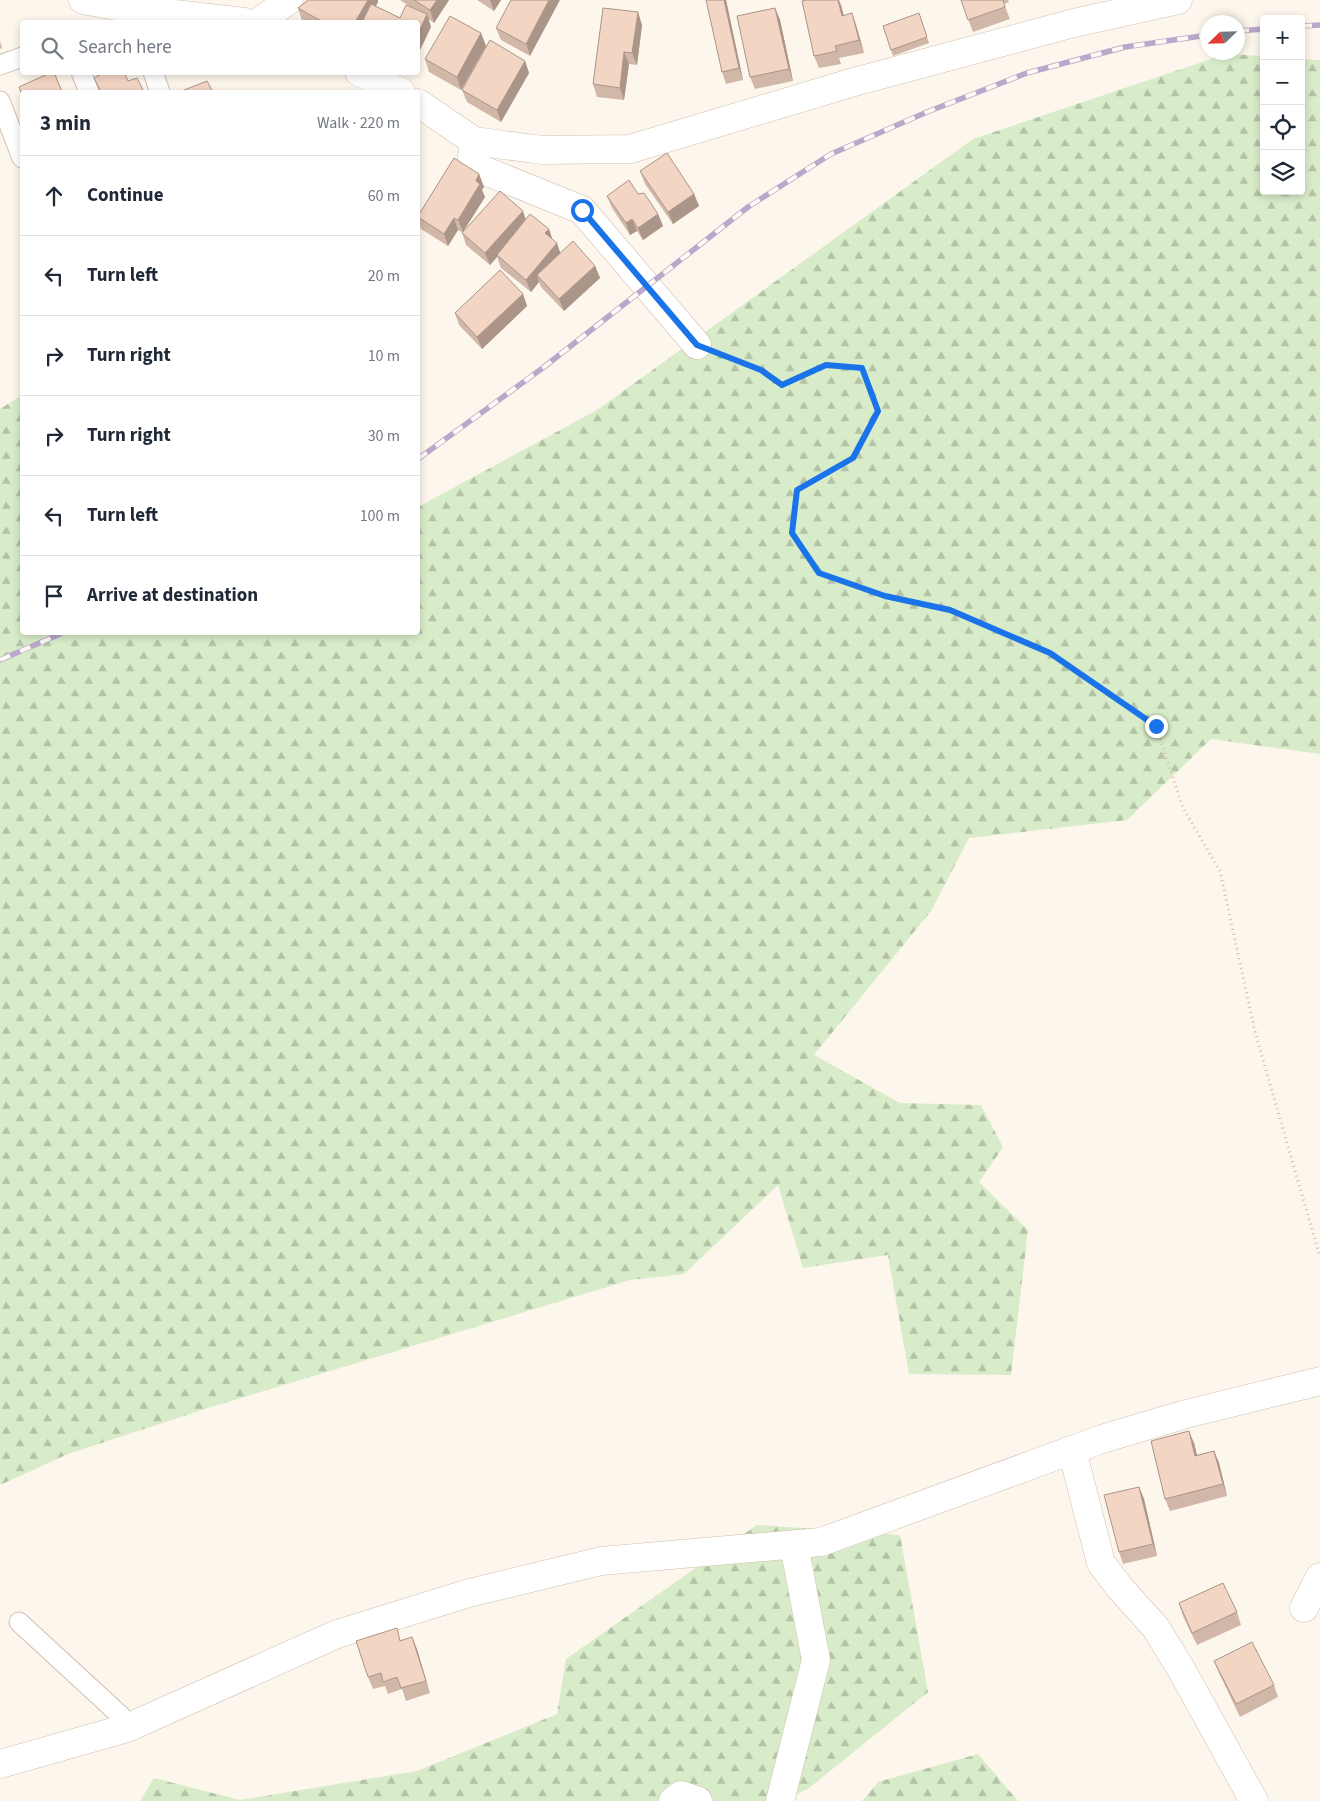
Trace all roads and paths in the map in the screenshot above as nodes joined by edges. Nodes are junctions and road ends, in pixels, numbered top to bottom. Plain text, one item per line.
1 (83, 0) edge
2 (288, 0) edge
3 (1178, 0) edge
4 (127, 13) edge
5 (218, 20) edge
6 (262, 20) edge
7 (20, 58) edge
8 (0, 65) edge
9 (82, 75) edge
10 (154, 75) edge
11 (365, 75) edge
12 (88, 90) edge
13 (159, 90) edge
14 (397, 90) edge
15 (0, 100) edge
16 (420, 104) edge
17 (474, 141) junction
18 (20, 153) edge
19 (697, 345) joint
20 (1320, 1257) edge
21 (1320, 1381) edge
22 (1072, 1450) junction
23 (794, 1545) junction
24 (1320, 1577) edge
25 (1304, 1608) dead end
26 (19, 1622) dead end
27 (127, 1728) junction
28 (0, 1764) edge
29 (673, 1801) edge
30 (698, 1801) edge
31 (780, 1801) edge
32 (1254, 1801) edge

1 - 4 street
2 - 6 street
3 - 17 street
4 - 5 street
7 - 8 lane
9 - 12 lane
10 - 13 lane
11 - 14 street
15 - 18 lane
16 - 17 street
17 - 19 street
19 - 20 path
21 - 22 street
22 - 23 street
22 - 32 street
23 - 27 street
23 - 31 street
24 - 25 street
26 - 27 lane
27 - 28 street
29 - 30 street

